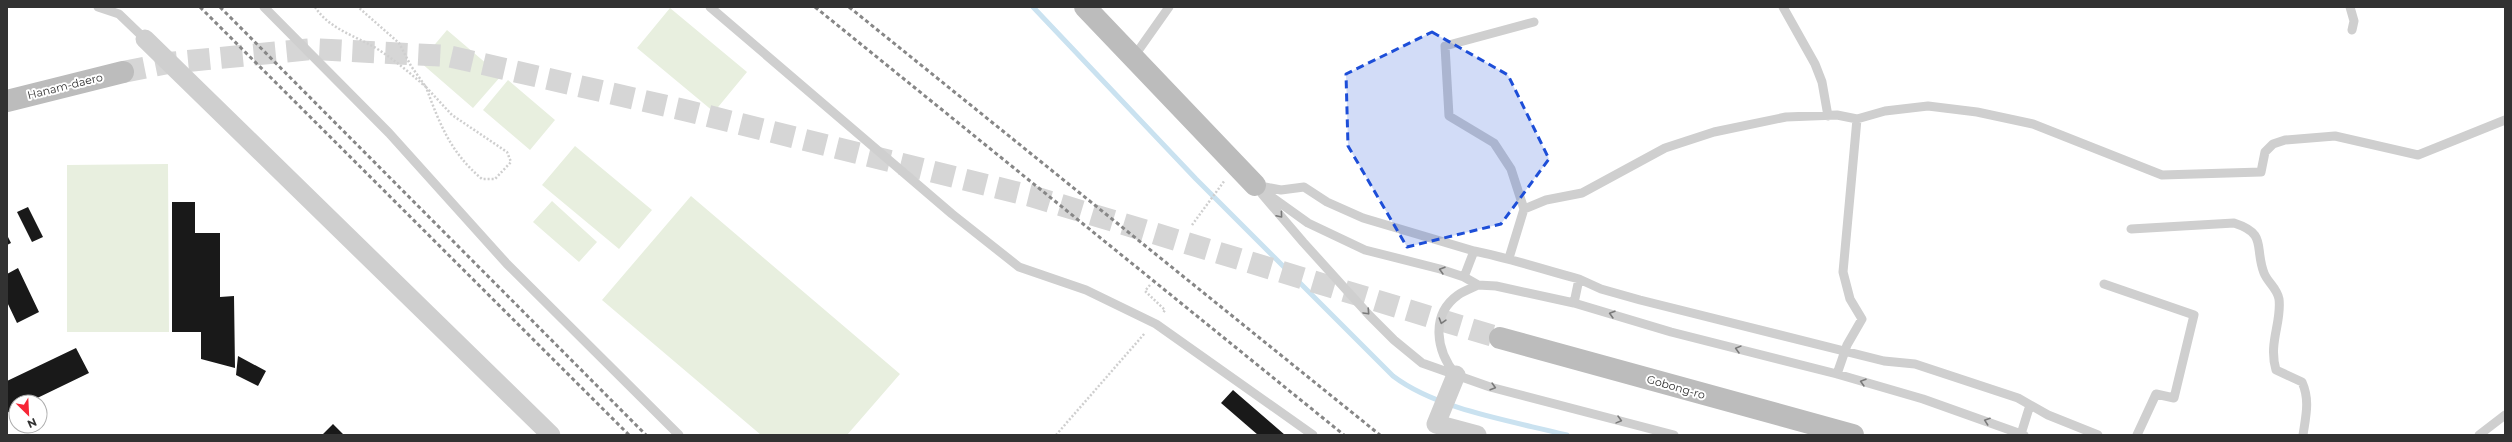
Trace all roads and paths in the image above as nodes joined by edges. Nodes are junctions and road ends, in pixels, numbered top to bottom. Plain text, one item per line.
1 (98, 7) edge
2 (264, 7) edge
3 (315, 7) edge
4 (358, 7) edge
5 (710, 7) edge
6 (1085, 7) edge
7 (1169, 7) edge
8 (1783, 7) edge
9 (2350, 7) edge
10 (1534, 22) dead end
11 (2352, 30) dead end
12 (145, 39) joint
13 (1133, 58) junction
14 (123, 72) tunnel mouth
15 (426, 87) junction
16 (7, 101) edge
17 (1828, 116) junction
18 (1858, 119) junction
19 (2505, 120) edge
20 (1255, 185) junction
21 (1220, 188) dead end
22 (1524, 210) junction
23 (1192, 225) dead end
24 (2131, 229) dead end
25 (1474, 251) junction
26 (1509, 258) junction
27 (1464, 277) junction
28 (1579, 279) junction
29 (2104, 284) dead end
30 (1150, 285) dead end
31 (1478, 285) junction
32 (1574, 303) junction
33 (1159, 316) dead end
34 (1149, 328) dead end
35 (1500, 338) tunnel mouth
36 (1845, 351) junction
37 (1837, 374) junction
38 (1454, 380) junction
39 (2030, 405) junction
40 (2505, 415) edge
41 (2022, 434) edge
42 (551, 435) edge
43 (679, 435) edge
44 (1056, 435) edge
45 (1313, 435) edge
46 (1477, 435) edge
47 (1674, 435) edge
48 (1853, 435) edge
49 (2098, 435) edge
50 (2137, 435) edge
51 (2303, 435) edge
52 (2479, 435) edge

1 - 12 lane
2 - 43 lane
3 - 15 path
4 - 15 path
5 - 45 lane
6 - 13 main road
7 - 13 lane
8 - 17 lane
9 - 11 lane
10 - 22 lane
12 - 42 street
13 - 20 main road
14 - 16 main road, Hanam-daero
15 - 15 path
17 - 18 lane
17 - 22 lane
18 - 19 lane
18 - 36 lane
20 - 25 lane
27 -> 20 lane
20 -> 38 lane
21 - 23 path
22 - 26 lane
24 - 51 lane
25 - 26 lane
25 - 27 lane
26 - 28 lane
27 - 31 lane
28 - 32 lane
28 - 36 lane
29 - 50 lane
30 - 33 path
31 - 32 lane
31 -> 38 lane
37 -> 32 lane
34 - 44 path
35 - 48 main road, Gobong-ro
36 - 37 lane
36 - 39 lane
41 -> 37 lane
38 - 46 street
38 -> 47 lane
39 - 41 lane
39 - 49 lane
40 - 52 lane

